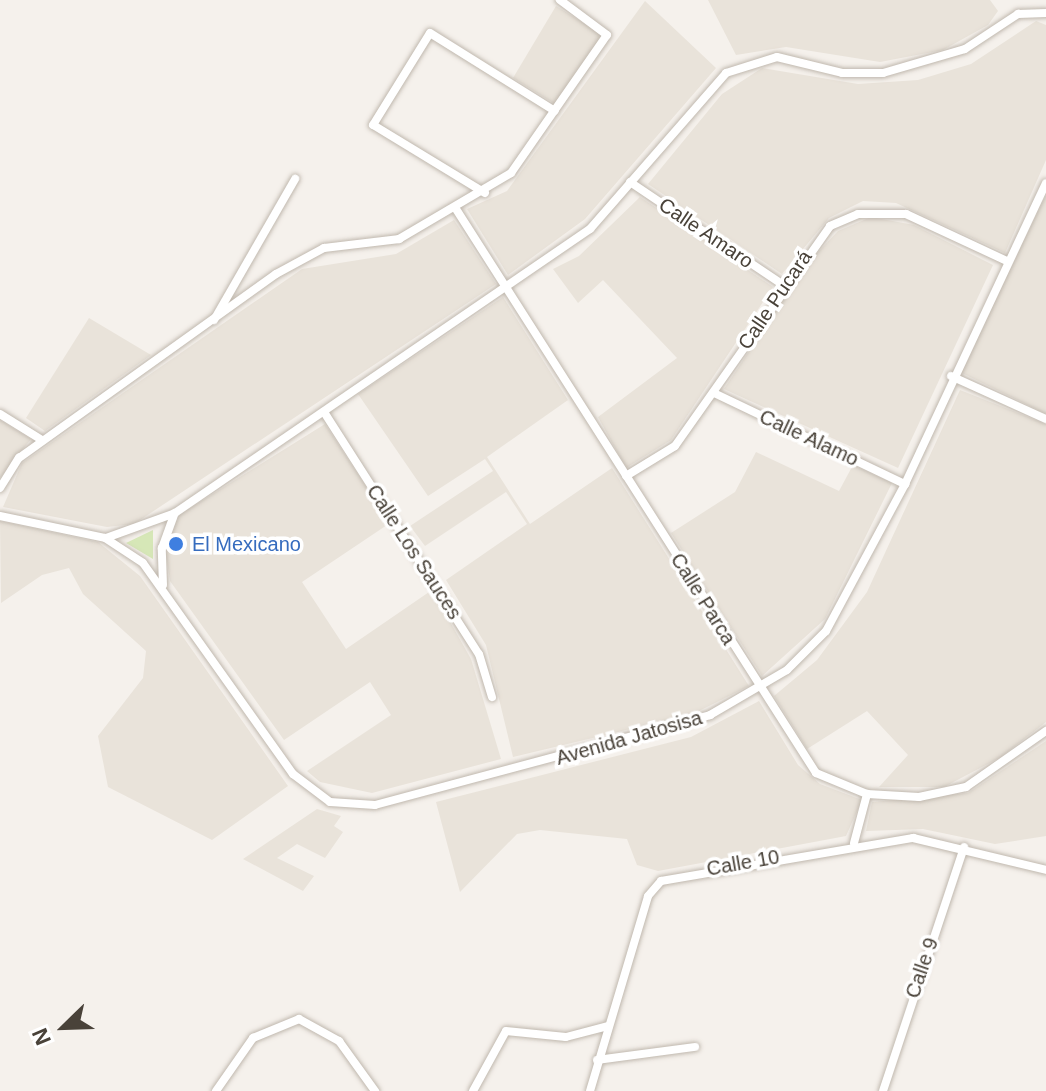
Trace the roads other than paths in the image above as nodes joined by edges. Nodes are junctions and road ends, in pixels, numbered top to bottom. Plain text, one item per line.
1 (560, 0) edge
2 (1046, 13) edge
3 (555, 111) junction
4 (295, 179) dead end
5 (630, 182) junction
6 (1046, 183) edge
7 (485, 193) junction
8 (456, 209) junction
9 (1007, 261) junction
10 (783, 285) junction
11 (505, 288) junction
12 (214, 320) junction
13 (951, 376) junction
14 (714, 393) junction
15 (324, 412) junction
16 (0, 414) edge
17 (1046, 419) edge
18 (42, 440) junction
19 (626, 476) junction
20 (905, 484) junction
21 (0, 488) edge
22 (175, 513) junction
23 (0, 516) edge
24 (105, 538) junction
25 (163, 586) junction
26 (760, 689) junction
27 (492, 697) dead end
28 (1046, 731) edge
29 (867, 794) junction
30 (854, 843) junction
31 (964, 847) junction
32 (1046, 870) edge
33 (608, 1026) junction
34 (695, 1047) dead end
35 (597, 1060) junction
36 (216, 1091) edge
37 (375, 1091) edge
38 (473, 1091) edge
39 (590, 1091) edge
40 (883, 1091) edge

1 - 3 street
2 - 5 street
3 - 7 street
3 - 7 street
4 - 12 street
5 - 10 street, Calle Amaro
5 - 11 street
6 - 9 street, Avenida Jatosisa
7 - 8 street
8 - 11 street, Calle Parca
8 - 12 street
9 - 10 street, Calle Pucará
9 - 13 street, Avenida Jatosisa
10 - 14 street, Calle Pucará
11 - 15 street
11 - 19 street, Calle Parca
12 - 18 street
13 - 17 street
13 - 20 street, Avenida Jatosisa
14 - 19 street, Calle Pucará
14 - 20 street, Calle Alamo
15 - 22 street
15 - 27 street, Calle Los Sauces
16 - 18 street
18 - 21 street
19 - 26 street, Calle Parca
20 - 26 street, Avenida Jatosisa
22 - 24 street
22 - 25 street
23 - 24 street, Avenida Jatosisa
24 - 25 street, Avenida Jatosisa
25 - 26 street, Avenida Jatosisa
26 - 29 street, Calle Parca
28 - 29 street, Calle Parca
29 - 30 street
30 - 31 street, Calle 10
30 - 33 street, Calle 10
31 - 32 street, Calle 10
31 - 40 street, Calle 9
33 - 35 street, Calle 10
33 - 38 street
34 - 35 street
35 - 39 street, Calle 10
36 - 37 street

